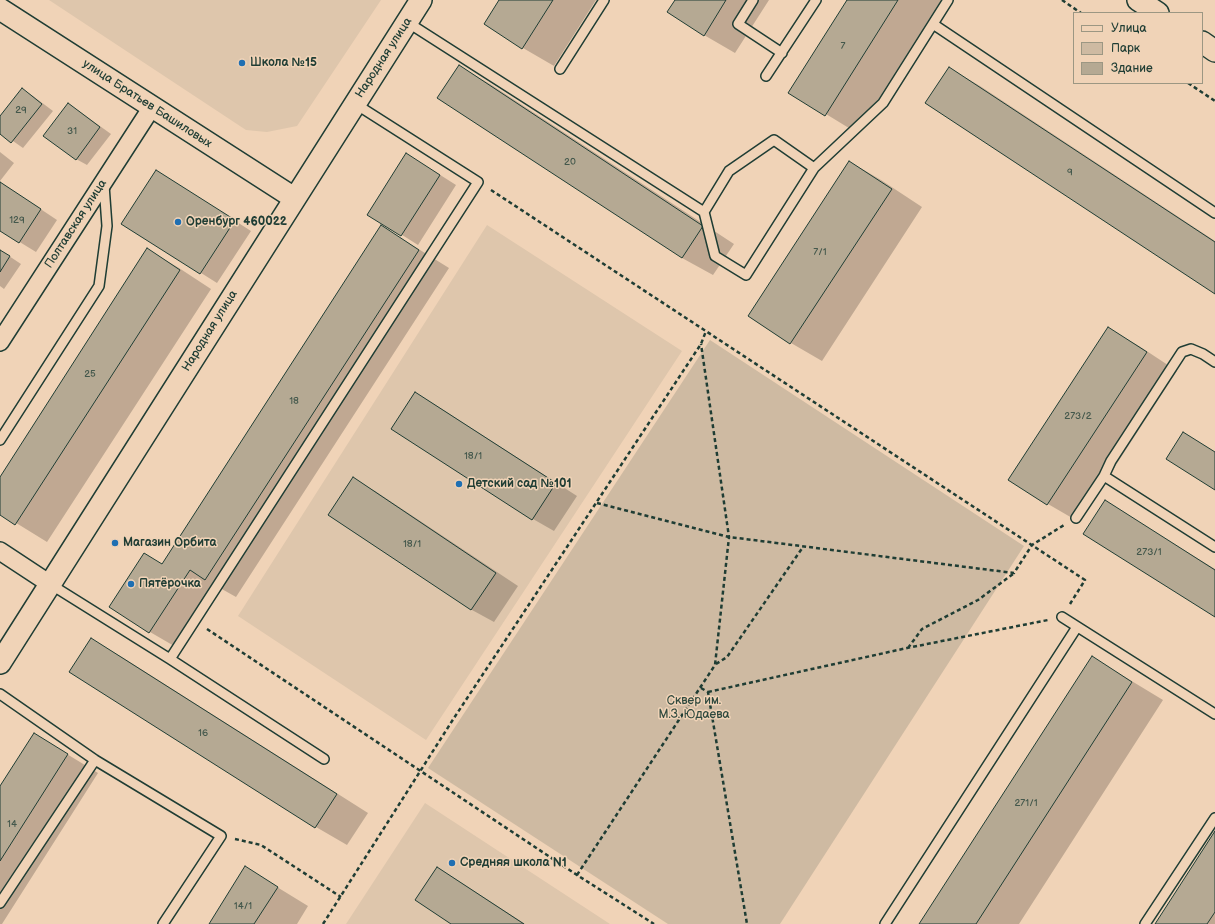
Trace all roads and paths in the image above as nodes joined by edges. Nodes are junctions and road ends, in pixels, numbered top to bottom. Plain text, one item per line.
1 (421, 0) edge
2 (604, 0) edge
3 (753, 0) edge
4 (816, 0) edge
5 (948, 0) edge
6 (1062, 0) edge
7 (1138, 0) edge
8 (0, 9) edge
9 (1080, 12) edge
10 (1156, 12) edge
11 (407, 22) junction
12 (933, 24) junction
13 (1203, 43) edge
14 (1215, 51) edge
15 (782, 53) junction
16 (560, 68) dead end
17 (766, 76) dead end
18 (1190, 84) edge
19 (1215, 101) edge
20 (354, 104) junction
21 (152, 107) junction
22 (814, 168) junction
23 (104, 182) junction
24 (478, 182) junction
25 (294, 198) junction
26 (704, 212) junction
27 (1215, 213) edge
28 (706, 331) junction
29 (0, 342) edge
30 (701, 344) junction
31 (1215, 362) edge
32 (0, 440) edge
33 (1104, 476) junction
34 (597, 503) junction
35 (1076, 518) joint
36 (730, 537) junction
37 (1032, 545) junction
38 (803, 547) junction
39 (1215, 547) edge
40 (0, 551) edge
41 (1014, 573) junction
42 (50, 584) junction
43 (1062, 617) junction
44 (196, 621) junction
45 (1077, 627) junction
46 (908, 648) junction
47 (170, 659) junction
48 (0, 663) edge
49 (716, 665) junction
50 (701, 688) junction
51 (708, 692) junction
52 (0, 694) edge
53 (1215, 714) edge
54 (324, 759) dead end
55 (95, 760) junction
56 (420, 771) junction
57 (1215, 818) edge
58 (221, 836) junction
59 (577, 875) junction
60 (341, 897) junction
61 (0, 903) edge
62 (163, 924) edge
63 (323, 924) edge
64 (654, 924) edge
65 (747, 924) edge
66 (885, 924) edge
67 (1145, 924) edge

1 - 11 street, Народная улица
2 - 16 lane
3 - 15 lane
4 - 15 lane
5 - 12 lane
6 - 9 path
7 - 10 street
8 - 21 street, улица Братьев Башиловых
11 - 20 street, Народная улица
11 - 26 lane
12 - 22 lane
12 - 27 lane
13 - 14 street
15 - 17 lane
18 - 19 path
20 - 24 lane
20 - 25 street, Народная улица
21 - 23 street, Полтавская улица
21 - 25 street, улица Братьев Башиловых
22 - 26 lane
22 - 26 lane
23 - 29 street, Полтавская улица
23 - 32 lane
24 - 28 path
24 - 44 lane
25 - 42 street, Народная улица
28 - 30 path
28 - 37 path
30 - 34 path
30 - 36 path
31 - 33 lane
33 - 35 lane
33 - 39 lane
34 - 36 path
34 - 56 path
35 - 37 path
36 - 38 path
36 - 49 path
37 - 41 path
37 - 43 path
38 - 41 path
38 - 49 path
40 - 42 street
41 - 46 path
42 - 47 lane
42 - 48 street, Народная улица
43 - 45 lane
43 - 46 path
44 - 47 lane
44 - 56 path
45 - 53 lane
45 - 66 lane
46 - 51 path
47 - 54 lane
49 - 50 path
50 - 51 path
50 - 59 path
51 - 65 path
52 - 55 lane
55 - 58 lane
55 - 61 lane
56 - 59 path
56 - 60 path
57 - 67 lane
58 - 60 path
58 - 62 lane
59 - 64 path
60 - 63 path

